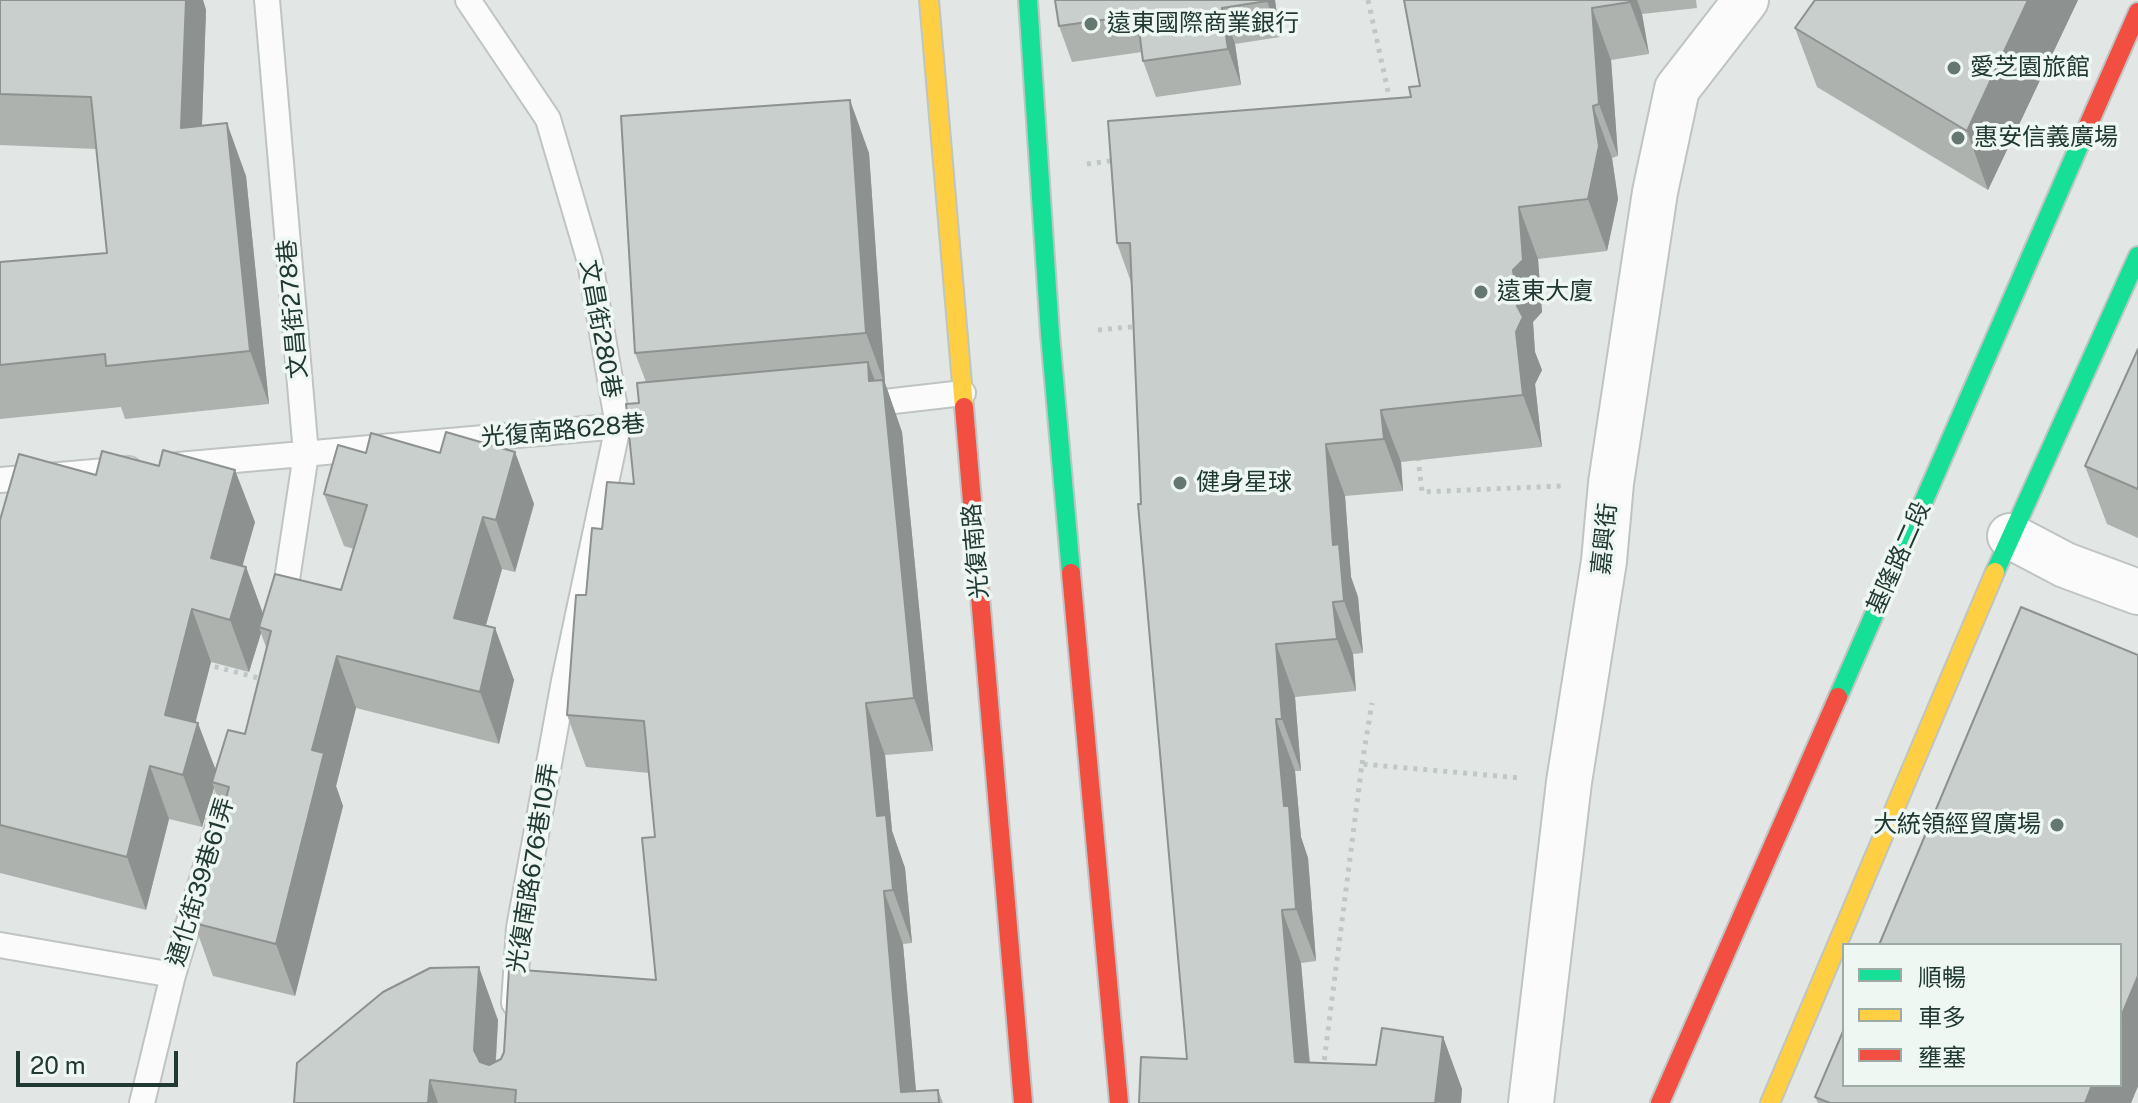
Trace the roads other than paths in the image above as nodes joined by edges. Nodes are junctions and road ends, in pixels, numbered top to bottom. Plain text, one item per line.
1 (267, 0) edge
2 (468, 0) edge
3 (929, 0) edge
4 (1028, 0) edge
5 (1746, 0) edge
6 (2138, 12) edge
7 (2138, 256) edge
8 (963, 393) junction
9 (831, 407) edge
10 (648, 423) edge
11 (618, 426) junction
12 (306, 454) junction
13 (0, 480) edge
14 (2010, 536) junction
15 (2138, 592) edge
16 (262, 679) edge
17 (564, 681) joint
18 (240, 753) edge
19 (0, 945) edge
20 (173, 975) junction
21 (513, 1024) edge
22 (142, 1103) edge
23 (1023, 1103) edge
24 (1119, 1103) edge
25 (1531, 1103) edge
26 (1660, 1103) edge
27 (1770, 1103) edge

1 - 12 lane, 文昌街278巷
2 - 11 lane, 文昌街280巷
3 - 8 main road, 光復南路
4 - 24 main road
5 - 25 street, 嘉興街
6 - 26 main road, 基隆路二段
7 - 14 main road
8 - 9 lane
8 - 23 main road, 光復南路
10 - 11 lane, 光復南路628巷
11 - 12 lane, 光復南路628巷
11 - 17 lane, 文昌街280巷
12 - 13 lane, 光復南路628巷
12 - 16 lane, 文昌街278巷
14 - 15 street
14 - 27 main road
17 - 21 lane, 光復南路676巷10弄
18 - 20 lane, 通化街39巷61弄
19 - 20 lane
20 - 22 lane, 通化街39巷61弄

